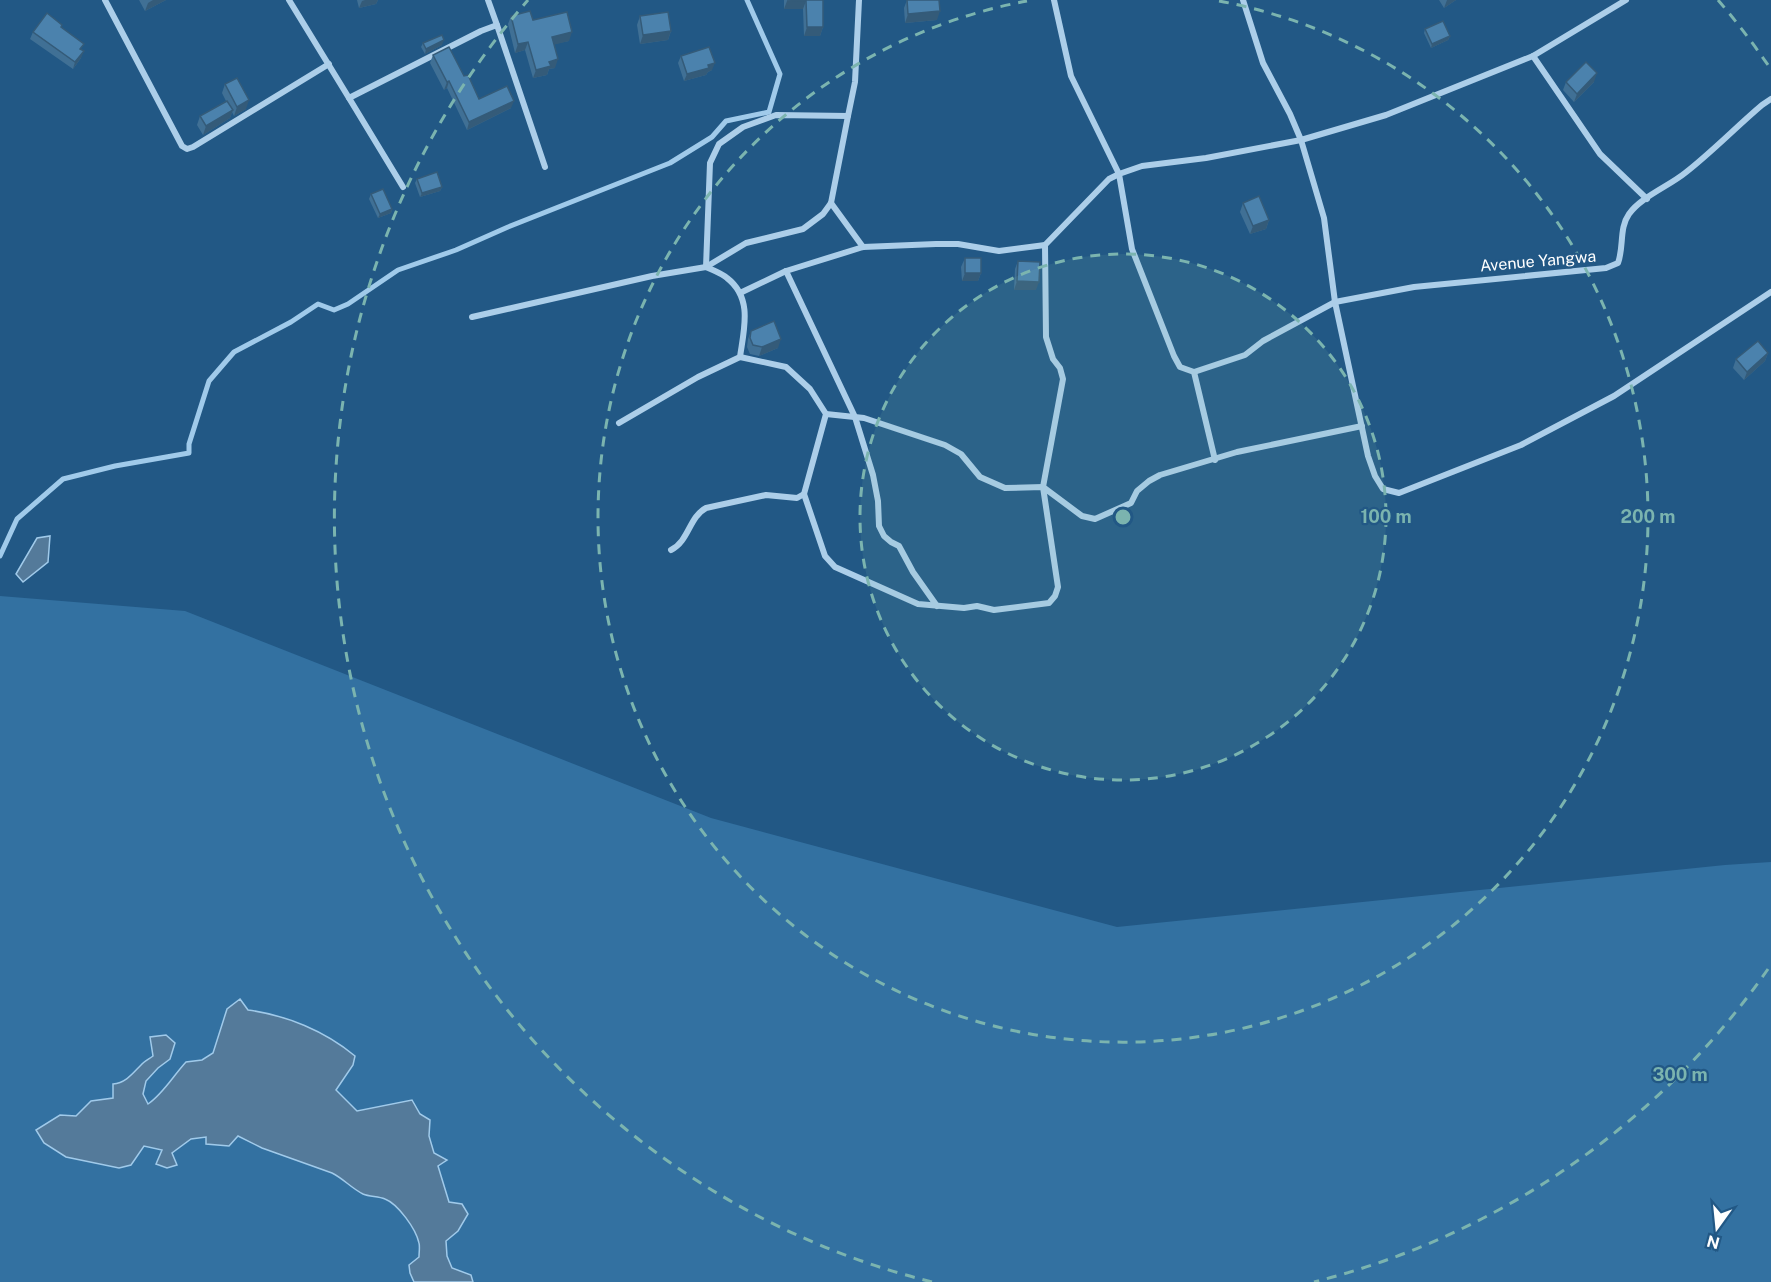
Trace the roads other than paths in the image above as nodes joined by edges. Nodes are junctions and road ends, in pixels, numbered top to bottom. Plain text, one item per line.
1 (105, 0) edge
2 (289, 0) edge
3 (488, 0) edge
4 (859, 0) edge
5 (1054, 0) edge
6 (1243, 0) edge
7 (1626, 0) edge
8 (497, 26) junction
9 (1533, 56) junction
10 (329, 64) junction
11 (350, 98) junction
12 (1771, 99) edge
13 (848, 116) junction
14 (1301, 140) junction
15 (545, 167) dead end
16 (1119, 174) junction
17 (403, 187) dead end
18 (1647, 199) junction
19 (831, 203) junction
20 (1046, 245) junction
21 (863, 247) junction
22 (706, 267) junction
23 (786, 271) junction
24 (1771, 292) edge
25 (740, 293) junction
26 (1335, 302) junction
27 (472, 317) dead end
28 (740, 357) junction
29 (1194, 372) junction
30 (826, 414) junction
31 (855, 417) junction
32 (619, 423) dead end
33 (1362, 426) junction
34 (1215, 460) junction
35 (1043, 487) junction
36 (804, 494) junction
37 (671, 550) dead end
38 (937, 606) junction

1 - 10 street
2 - 10 street
3 - 8 street
4 - 13 street
5 - 16 street
6 - 14 street
7 - 9 street
8 - 11 street
8 - 15 street
9 - 14 street
9 - 18 street
10 - 11 street
11 - 17 street
12 - 18 street, Avenue Yangwa
13 - 19 street
13 - 22 street
14 - 16 street
14 - 26 street
16 - 20 street
16 - 29 street
18 - 26 street, Avenue Yangwa
19 - 21 street
19 - 22 street
20 - 21 street
20 - 35 street
21 - 23 street
22 - 25 street
22 - 27 street
23 - 25 street
23 - 31 street
24 - 33 street
25 - 28 street
26 - 29 street
26 - 33 street
28 - 30 street
28 - 32 street
29 - 34 street
30 - 31 street
30 - 36 street
31 - 35 street
31 - 38 street
33 - 34 street
34 - 35 street
35 - 38 street
36 - 37 street
36 - 38 street

